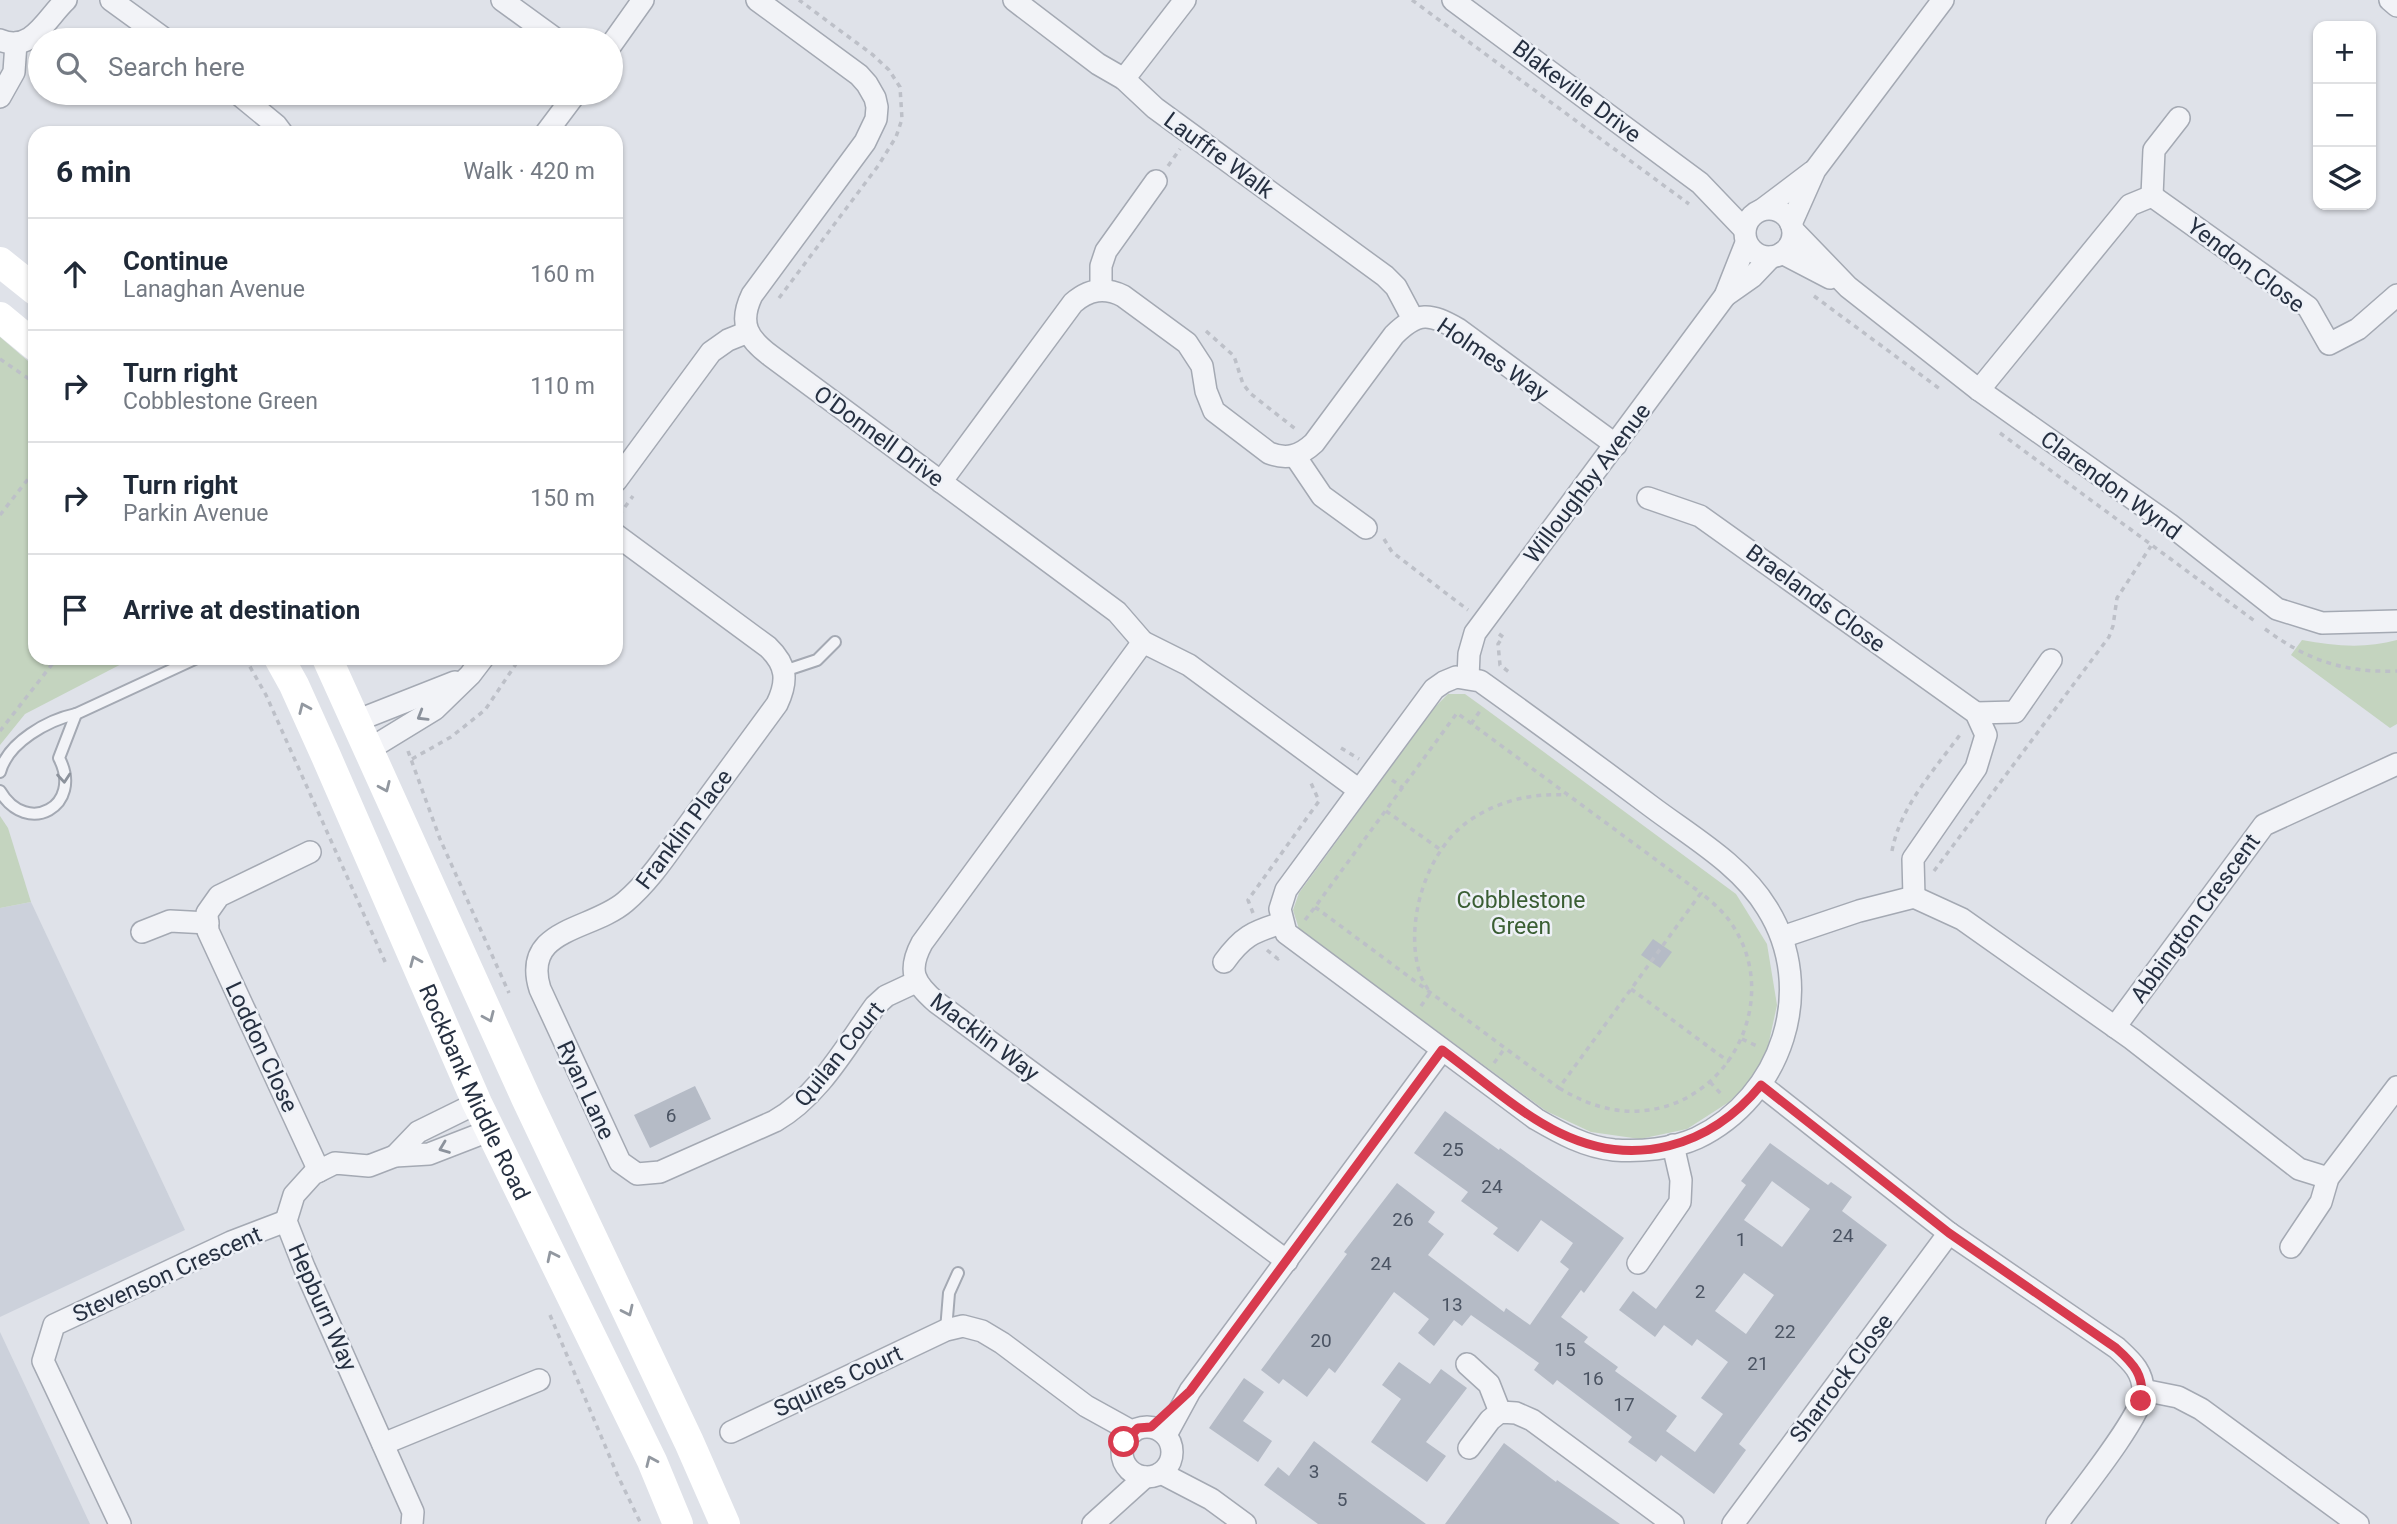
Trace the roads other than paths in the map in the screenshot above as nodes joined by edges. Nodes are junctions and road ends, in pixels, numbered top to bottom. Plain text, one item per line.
1 (66, 0) edge
2 (111, 0) edge
3 (502, 0) edge
4 (643, 0) edge
5 (757, 0) edge
6 (1014, 0) edge
7 (1185, 0) edge
8 (1453, 0) edge
9 (1943, 0) edge
10 (2390, 0) edge
11 (2397, 6) edge
12 (42, 28) edge
13 (150, 28) edge
14 (540, 28) edge
15 (623, 28) edge
16 (28, 37) edge
17 (8, 41) edge
18 (1124, 79) junction
19 (0, 97) edge
20 (252, 105) edge
21 (567, 105) edge
22 (2179, 118) dead end
23 (276, 126) edge
24 (551, 126) edge
25 (1815, 170) junction
26 (1156, 181) road end
27 (2152, 196) junction
28 (1752, 223) junction
29 (1792, 227) junction
30 (1777, 255) junction
31 (0, 262) edge
32 (28, 284) edge
33 (1848, 287) junction
34 (1101, 290) junction
35 (2397, 295) edge
36 (1725, 296) junction
37 (0, 317) edge
38 (1413, 319) junction
39 (748, 332) junction
40 (28, 340) edge
41 (1979, 390) junction
42 (1616, 445) junction
43 (1295, 456) junction
44 (623, 471) edge
45 (941, 482) junction
46 (1648, 498) dead end
47 (1366, 528) dead end
48 (623, 540) edge
49 (2397, 621) edge
50 (835, 642) dead end
51 (1143, 642) junction
52 (2051, 660) dead end
53 (182, 665) edge
54 (283, 665) edge
55 (330, 665) edge
56 (478, 665) edge
57 (784, 671) junction
58 (470, 675) junction
59 (1468, 678) junction
60 (76, 714) junction
61 (1973, 717) junction
62 (356, 722) junction
63 (368, 750) junction
64 (326, 756) junction
65 (2397, 764) edge
66 (0, 772) edge
67 (1359, 790) junction
68 (0, 791) edge
69 (310, 852) dead end
70 (1914, 897) junction
71 (208, 923) junction
72 (1282, 923) junction
73 (142, 932) dead end
74 (1782, 937) junction
75 (1224, 962) dead end
76 (916, 982) junction
77 (540, 989) joint
78 (2115, 1027) junction
79 (1442, 1050) junction
80 (1761, 1085) junction
81 (2397, 1087) edge
82 (526, 1098) junction
83 (477, 1103) junction
84 (491, 1130) junction
85 (1673, 1145) junction
86 (395, 1156) junction
87 (319, 1171) junction
88 (647, 1175) joint
89 (2328, 1178) junction
90 (286, 1221) junction
91 (1949, 1233) junction
92 (2291, 1247) dead end
93 (1287, 1261) junction
94 (1638, 1263) dead end
95 (958, 1273) dead end
96 (946, 1330) junction
97 (1466, 1364) dead end
98 (539, 1380) dead end
99 (2143, 1391) junction
100 (1500, 1412) junction
101 (731, 1432) dead end
102 (383, 1444) junction
103 (1469, 1448) dead end
104 (1147, 1452) junction
105 (1097, 1520) edge
106 (120, 1524) edge
107 (412, 1524) edge
108 (678, 1524) edge
109 (725, 1524) edge
110 (1245, 1524) edge
111 (1673, 1524) edge
112 (1733, 1524) edge
113 (2057, 1524) edge
114 (2358, 1524) edge

1 - 12 street
2 - 13 street
3 - 14 street
4 - 15 street
5 - 39 street
6 - 18 street, Lauffre Walk
7 - 18 street
8 - 28 street, Blakeville Drive
9 - 25 street
10 - 11 street
16 - 17 street
17 - 19 street
18 - 38 street, Lauffre Walk
20 - 23 street
21 - 24 street
22 - 27 street
25 - 28 street
25 - 29 street
26 - 34 street
27 - 35 street, Yendon Close
27 - 41 street
28 - 29 street
28 - 30 street
28 - 36 street, Willoughby Avenue
29 - 30 street
29 - 33 street, Clarendon Wynd
30 - 33 street, Clarendon Wynd
30 - 36 street, Willoughby Avenue
31 - 32 street
33 - 41 street, Clarendon Wynd
34 - 43 street
34 - 45 street
36 - 42 street, Willoughby Avenue
37 - 40 street
38 - 42 street, Holmes Way
38 - 43 street, Holmes Way
39 - 44 street
39 - 45 street, O'Donnell Drive
41 - 49 street, Clarendon Wynd
42 - 59 street, Willoughby Avenue
43 - 47 street
45 - 51 street, O'Donnell Drive
46 - 61 street, Braelands Close
48 - 57 street
50 - 57 lane
51 - 67 street, O'Donnell Drive
51 - 76 street, Macklin Way
52 - 61 street
53 - 60 lane
64 -> 54 street, Rockbank Middle Road
55 - 62 street, Rockbank Middle Road
56 - 58 street
57 - 77 street, Franklin Place
58 - 62 street
58 -> 63 street
59 - 67 street
59 - 74 street
60 - 66 lane
60 -> 68 lane
61 - 70 street
62 - 63 street, Rockbank Middle Road
62 - 64 street
63 - 64 street
63 -> 82 street, Rockbank Middle Road
83 -> 64 street, Rockbank Middle Road
65 - 78 street, Abbington Crescent
67 - 72 street
69 - 71 street
70 - 74 street
70 - 78 street
71 - 73 street
71 - 87 street, Loddon Close
72 - 75 street
72 - 79 street
74 - 80 street
76 - 88 street, Quilan Court
76 - 93 street, Macklin Way
77 - 88 street, Ryan Lane
78 - 89 street
79 - 85 street
79 - 93 street
80 - 85 street
80 - 91 street
81 - 89 street
82 - 83 street
82 - 84 street
82 -> 109 street, Rockbank Middle Road
83 - 84 street, Rockbank Middle Road
83 - 86 street
84 -> 86 street
108 -> 84 street, Rockbank Middle Road
85 - 94 street
86 - 87 street
87 - 90 street, Hepburn Way
89 - 92 street
90 - 102 street, Hepburn Way
90 - 106 street, Stevenson Crescent
91 - 99 street
91 - 112 street, Sharrock Close
93 - 104 street
95 - 96 lane
96 - 101 street, Squires Court
96 - 104 street, Squires Court
97 - 100 street
98 - 102 street
99 - 113 street
99 - 114 street
100 - 103 street
100 - 111 street
102 - 107 street, Hepburn Way
104 - 105 street
104 - 110 street

